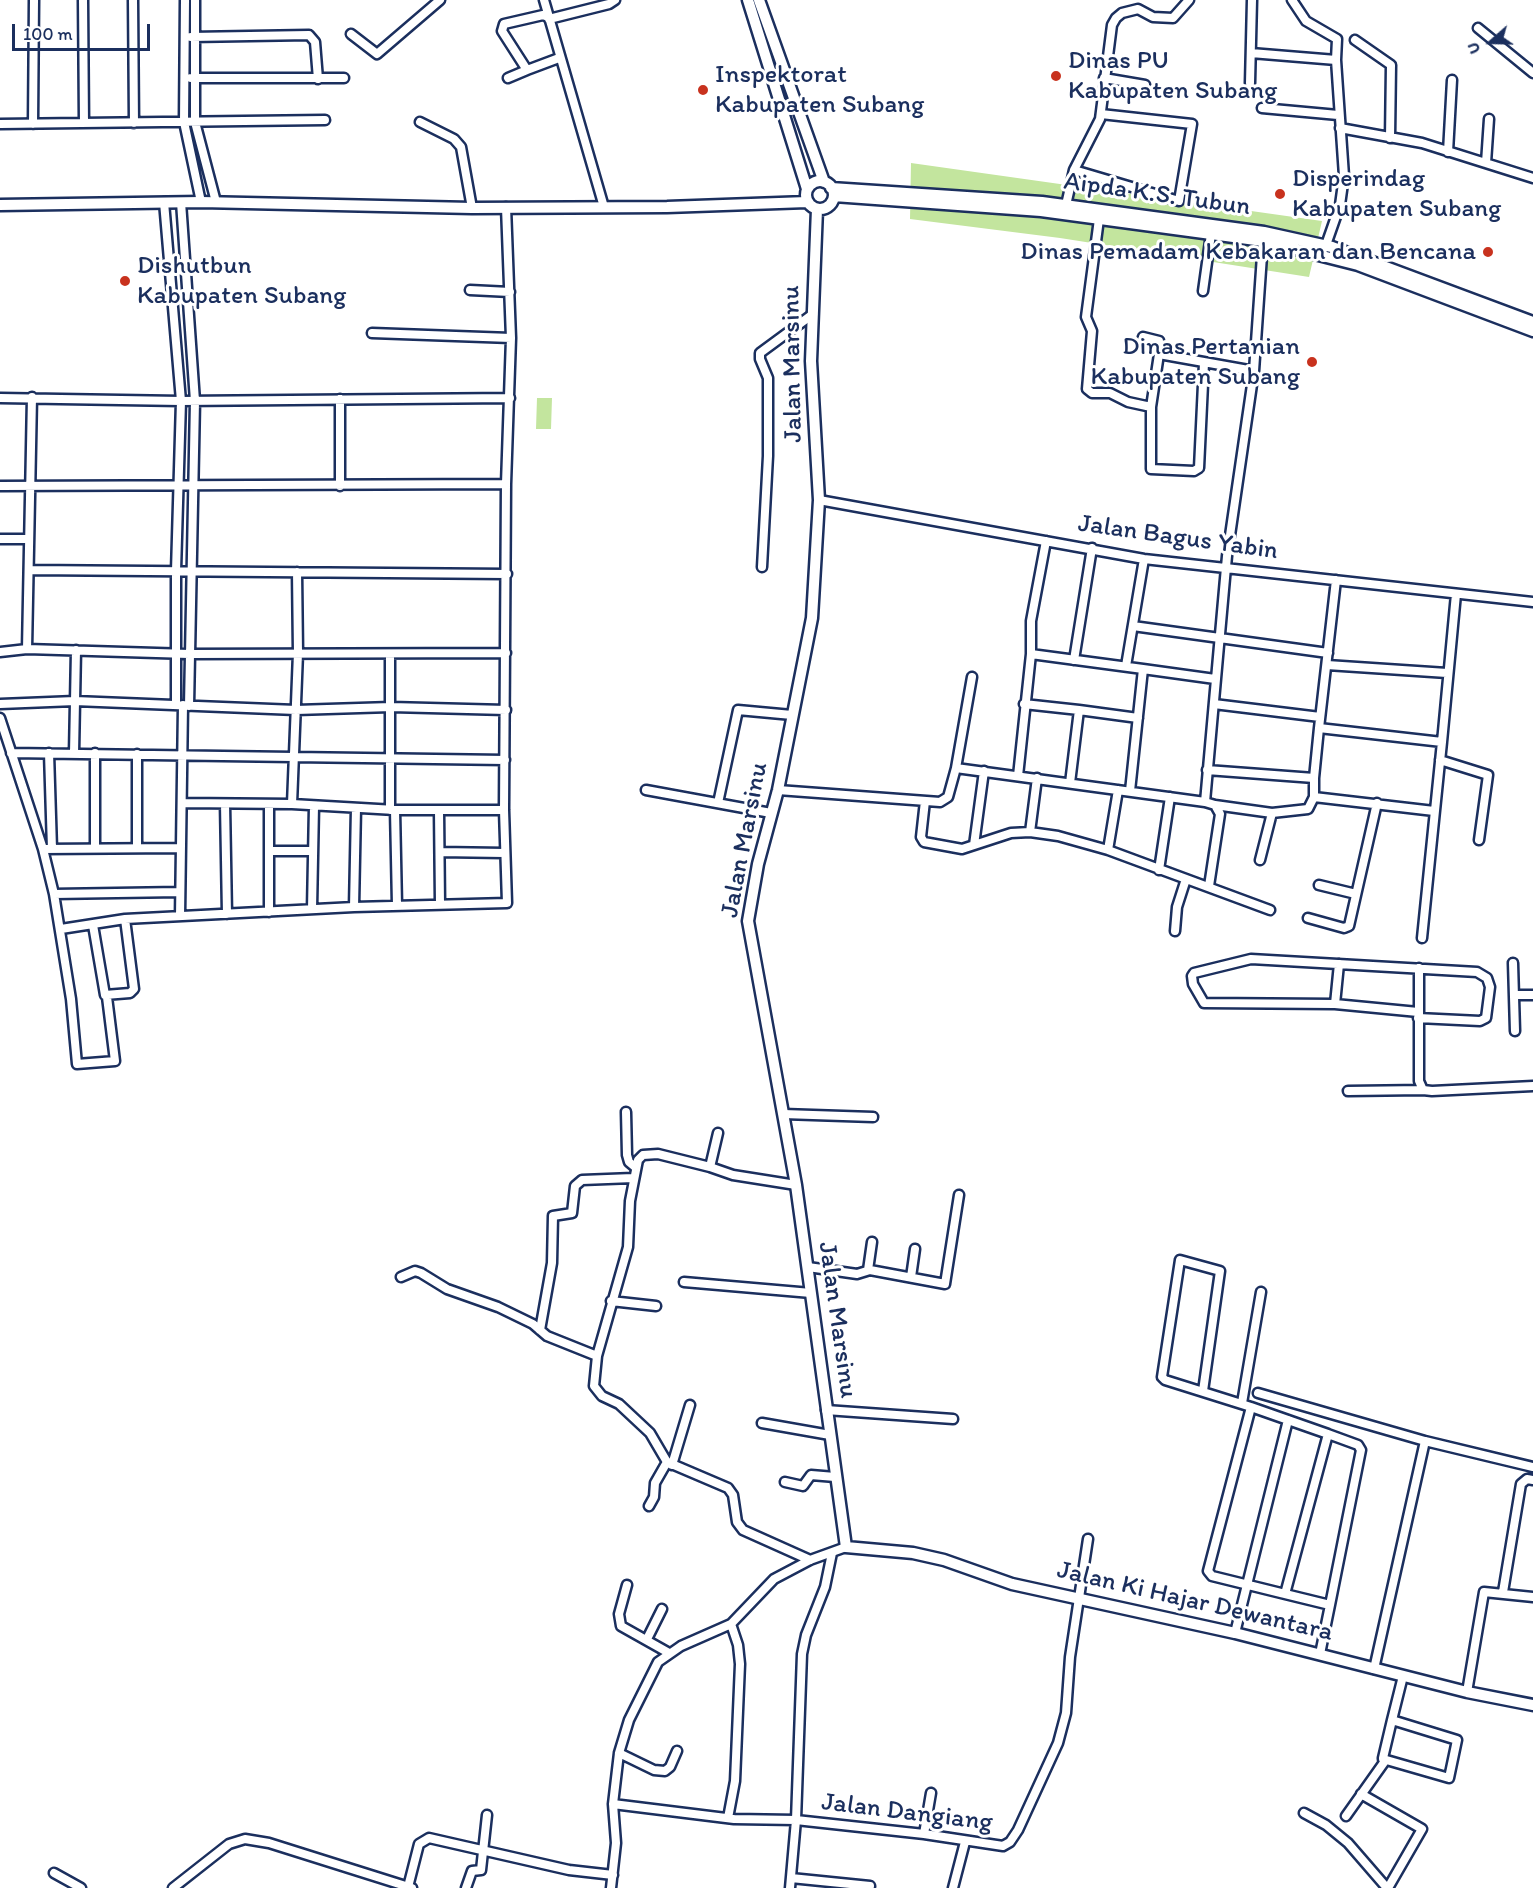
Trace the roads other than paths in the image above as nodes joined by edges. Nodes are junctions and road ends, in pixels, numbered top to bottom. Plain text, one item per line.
1 (34, 0) edge
2 (83, 0) edge
3 (133, 0) edge
4 (184, 0) edge
5 (195, 0) edge
6 (440, 0) edge
7 (543, 0) edge
8 (615, 0) edge
9 (748, 0) edge
10 (759, 0) edge
11 (1189, 0) edge
12 (1252, 0) edge
13 (1292, 0) edge
14 (548, 18) junction
15 (1478, 28) dead end
16 (351, 34) dead end
17 (184, 37) junction
18 (195, 37) junction
19 (1355, 40) dead end
20 (1251, 53) junction
21 (559, 58) junction
22 (1336, 60) junction
23 (527, 70) junction
24 (1533, 74) edge
25 (184, 78) junction
26 (195, 78) junction
27 (344, 78) dead end
28 (508, 78) dead end
29 (1104, 78) junction
30 (318, 79) junction
31 (1452, 80) dead end
32 (1250, 83) dead end
33 (1145, 85) dead end
34 (1262, 108) dead end
35 (1101, 114) junction
36 (1338, 115) junction
37 (1489, 119) dead end
38 (325, 120) dead end
39 (184, 122) junction
40 (195, 122) junction
41 (420, 122) dead end
42 (84, 123) junction
43 (134, 123) junction
44 (0, 124) edge
45 (33, 124) junction
46 (1340, 128) junction
47 (1390, 138) junction
48 (1448, 152) junction
49 (1486, 163) junction
50 (1074, 170) junction
51 (1533, 178) edge
52 (807, 189) junction
53 (830, 189) junction
54 (164, 202) junction
55 (181, 202) junction
56 (201, 202) junction
57 (216, 202) junction
58 (807, 202) junction
59 (0, 205) edge
60 (1066, 205) junction
61 (506, 207) junction
62 (604, 207) junction
63 (472, 208) junction
64 (817, 209) junction
65 (1099, 219) junction
66 (1211, 234) junction
67 (1263, 241) junction
68 (1326, 245) junction
69 (470, 290) dead end
70 (510, 291) junction
71 (1203, 291) dead end
72 (813, 314) junction
73 (1533, 322) edge
74 (1533, 332) edge
75 (372, 333) dead end
76 (1143, 337) dead end
77 (511, 338) junction
78 (1159, 354) junction
79 (1204, 363) junction
80 (1254, 371) junction
81 (32, 397) junction
82 (0, 398) edge
83 (510, 398) junction
84 (340, 399) junction
85 (181, 401) junction
86 (195, 401) junction
87 (1151, 407) junction
88 (507, 484) junction
89 (0, 486) edge
90 (340, 486) junction
91 (178, 487) junction
92 (192, 487) junction
93 (30, 488) junction
94 (819, 500) junction
95 (0, 539) edge
96 (29, 539) junction
97 (1046, 541) junction
98 (1092, 548) junction
99 (1144, 559) junction
100 (762, 567) dead end
101 (1226, 568) junction
102 (29, 570) junction
103 (176, 571) junction
104 (190, 571) junction
105 (297, 572) junction
106 (507, 574) junction
107 (1335, 580) junction
108 (1456, 594) junction
109 (1533, 602) edge
110 (1133, 626) junction
111 (1220, 638) junction
112 (27, 649) junction
113 (76, 650) junction
114 (0, 652) edge
115 (176, 653) junction
116 (298, 653) junction
117 (506, 653) junction
118 (1328, 653) junction
119 (189, 654) junction
120 (1031, 654) junction
121 (390, 655) junction
122 (1074, 660) junction
123 (1327, 664) junction
124 (1126, 666) junction
125 (1143, 669) junction
126 (1448, 673) junction
127 (972, 677) dead end
128 (1215, 679) junction
129 (75, 701) junction
130 (0, 704) edge
131 (1024, 704) junction
132 (1214, 704) junction
133 (183, 705) junction
134 (391, 707) junction
135 (296, 710) junction
136 (506, 710) junction
137 (1079, 710) junction
138 (792, 715) junction
139 (1320, 717) junction
140 (0, 718) edge
141 (1138, 718) junction
142 (1319, 728) junction
143 (1442, 742) junction
144 (11, 753) junction
145 (49, 753) junction
146 (74, 753) junction
147 (95, 753) junction
148 (137, 754) junction
149 (183, 754) junction
150 (294, 758) junction
151 (389, 760) junction
152 (505, 760) junction
153 (1440, 760) junction
154 (956, 768) junction
155 (1207, 770) junction
156 (984, 771) junction
157 (1018, 776) junction
158 (1037, 778) junction
159 (1314, 778) junction
160 (1070, 783) junction
161 (646, 790) dead end
162 (778, 790) junction
163 (1118, 790) junction
164 (1130, 791) junction
165 (1170, 797) junction
166 (1314, 797) junction
167 (925, 801) junction
168 (1205, 802) junction
169 (182, 803) junction
170 (718, 803) junction
171 (1377, 803) junction
172 (225, 804) junction
173 (269, 804) junction
174 (292, 804) junction
175 (1215, 805) junction
176 (314, 806) junction
177 (356, 808) junction
178 (393, 810) junction
179 (504, 810) junction
180 (439, 811) junction
181 (1434, 811) junction
182 (771, 813) junction
183 (1272, 813) junction
184 (1030, 832) junction
185 (1479, 840) dead end
186 (974, 845) junction
187 (137, 846) junction
188 (95, 847) junction
189 (180, 848) junction
190 (43, 849) junction
191 (52, 849) junction
192 (1108, 850) junction
193 (269, 851) junction
194 (311, 851) junction
195 (440, 852) junction
196 (504, 853) junction
197 (1260, 860) dead end
198 (1159, 870) junction
199 (1186, 879) junction
200 (1319, 885) dead end
201 (1209, 886) junction
202 (179, 892) junction
203 (54, 894) junction
204 (1356, 894) junction
205 (440, 904) junction
206 (397, 905) junction
207 (354, 907) junction
208 (312, 909) junction
209 (1270, 910) dead end
210 (269, 912) junction
211 (226, 914) junction
212 (180, 916) junction
213 (1308, 918) dead end
214 (125, 919) junction
215 (93, 925) junction
216 (61, 929) junction
217 (1176, 931) dead end
218 (1422, 938) dead end
219 (1513, 963) dead end
220 (1339, 964) junction
221 (1419, 968) junction
222 (1514, 995) junction
223 (1533, 995) edge
224 (107, 997) junction
225 (1335, 1004) junction
226 (1418, 1015) junction
227 (1515, 1031) dead end
228 (1533, 1086) edge
229 (1423, 1090) junction
230 (1348, 1091) dead end
231 (626, 1112) dead end
232 (783, 1114) junction
233 (873, 1117) dead end
234 (718, 1133) dead end
235 (635, 1167) junction
236 (710, 1167) junction
237 (633, 1178) junction
238 (796, 1185) junction
239 (958, 1195) dead end
240 (872, 1242) dead end
241 (915, 1249) dead end
242 (808, 1267) junction
243 (868, 1270) junction
244 (401, 1277) dead end
245 (911, 1277) junction
246 (684, 1282) dead end
247 (1261, 1292) dead end
248 (811, 1293) junction
249 (611, 1301) junction
250 (656, 1306) dead end
251 (540, 1330) junction
252 (597, 1356) junction
253 (1203, 1391) junction
254 (1258, 1393) dead end
255 (690, 1405) dead end
256 (1246, 1405) junction
257 (826, 1410) junction
258 (953, 1419) dead end
259 (1288, 1420) junction
260 (762, 1423) dead end
261 (1328, 1434) junction
262 (830, 1435) junction
263 (1425, 1441) junction
264 (669, 1463) junction
265 (1533, 1467) edge
266 (835, 1477) junction
267 (1533, 1480) edge
268 (785, 1482) dead end
269 (649, 1506) dead end
270 (1088, 1539) dead end
271 (846, 1547) junction
272 (832, 1553) junction
273 (810, 1560) junction
274 (627, 1585) dead end
275 (1247, 1585) junction
276 (1503, 1592) junction
277 (1286, 1594) junction
278 (1533, 1597) edge
279 (1080, 1598) junction
280 (1330, 1605) junction
281 (662, 1610) dead end
282 (730, 1624) junction
283 (1235, 1633) junction
284 (647, 1639) junction
285 (669, 1653) junction
286 (1320, 1654) junction
287 (1374, 1668) junction
288 (1403, 1676) junction
289 (1467, 1692) junction
290 (1533, 1705) edge
291 (1392, 1720) junction
292 (677, 1751) dead end
293 (619, 1752) junction
294 (1385, 1761) junction
295 (931, 1793) dead end
296 (1361, 1794) junction
297 (613, 1804) junction
298 (1304, 1813) dead end
299 (487, 1815) dead end
300 (1346, 1816) dead end
301 (728, 1818) junction
302 (796, 1820) junction
303 (924, 1834) junction
304 (965, 1842) junction
305 (482, 1852) junction
306 (54, 1873) dead end
307 (613, 1875) junction
308 (791, 1878) junction
309 (870, 1886) dead end
310 (410, 1887) edge
311 (81, 1888) edge
312 (173, 1888) edge
313 (466, 1888) edge
314 (611, 1888) edge
315 (790, 1888) edge
316 (953, 1888) edge
317 (1388, 1888) edge

1 - 45 street
2 - 42 street
3 - 43 street
4 - 17 street
5 - 18 street
6 - 16 street
7 - 14 street
8 - 14 street
9 - 52 street
10 - 53 street
11 - 29 street
12 - 20 street
13 - 22 street
14 - 21 street
14 - 23 street
15 - 24 street
17 - 18 street
17 - 25 street
18 - 26 street
18 - 30 street
19 - 47 street
20 - 22 street
20 - 32 street
21 - 23 street
21 - 62 street
22 - 36 street
23 - 28 street
25 - 26 street
25 - 39 street
26 - 30 street
26 - 40 street
27 - 30 street
29 - 33 street
29 - 35 street
31 - 48 street
34 - 36 street
35 - 50 street
35 - 50 street
36 - 46 street
37 - 49 street
38 - 40 street
39 - 40 street
39 - 43 street
39 - 56 street
40 - 57 street
41 - 63 street
42 - 43 street
42 - 45 street
44 - 45 street
46 - 47 street
46 - 68 street
47 - 48 street
48 - 49 street
49 - 51 street
50 - 60 street
52 - 53 street
52 - 58 street
53 - 60 street, Aipda K.S. Tubun
53 - 64 street
53 - 65 street, Aipda K.S. Tubun
54 - 55 street
54 - 59 street
54 - 85 street
55 - 56 street
55 - 86 street
56 - 57 street
57 - 63 street
58 - 62 street
58 - 64 street
60 - 68 street, Aipda K.S. Tubun
61 - 62 street
61 - 63 street
61 - 70 street
64 - 72 street, Jalan Marsinu
65 - 66 street, Aipda K.S. Tubun
65 - 87 street
66 - 67 street, Aipda K.S. Tubun
66 - 71 street
67 - 74 street, Aipda K.S. Tubun
67 - 80 street
68 - 73 street, Aipda K.S. Tubun
69 - 70 street
70 - 77 street
72 - 94 street, Jalan Marsinu
72 - 100 street
75 - 77 street
76 - 78 street
77 - 83 street
78 - 79 street
78 - 87 street
79 - 80 street
79 - 87 street
80 - 101 street
81 - 82 street
81 - 85 street
81 - 93 street
83 - 84 street
83 - 88 street
84 - 86 street
84 - 90 street
85 - 86 street
85 - 91 street
86 - 92 street
88 - 90 street
88 - 106 street
89 - 93 street
90 - 92 street
91 - 92 street
91 - 93 street
91 - 103 street
92 - 104 street
93 - 96 street
94 - 97 street, Jalan Bagus Yabin
94 - 138 street, Jalan Marsinu
95 - 96 street
96 - 102 street
97 - 98 street, Jalan Bagus Yabin
97 - 120 street
98 - 99 street, Jalan Bagus Yabin
98 - 122 street
99 - 101 street, Jalan Bagus Yabin
99 - 110 street
101 - 107 street, Jalan Bagus Yabin
101 - 111 street
102 - 103 street
102 - 112 street
103 - 104 street
103 - 115 street
104 - 105 street
104 - 119 street
105 - 106 street
105 - 116 street
106 - 117 street
107 - 108 street, Jalan Bagus Yabin
107 - 118 street
108 - 109 street, Jalan Bagus Yabin
108 - 126 street
110 - 111 street
110 - 124 street
111 - 118 street
111 - 128 street
112 - 113 street
112 - 114 street
113 - 115 street
113 - 129 street
115 - 119 street
115 - 133 street
116 - 119 street
116 - 121 street
116 - 135 street
117 - 121 street
117 - 136 street
118 - 123 street
119 - 133 street
120 - 122 street
120 - 131 street
121 - 134 street
122 - 124 street
123 - 126 street
123 - 139 street
124 - 125 street
125 - 128 street
125 - 141 street
126 - 143 street
127 - 154 street
128 - 132 street
129 - 130 street
129 - 133 street
129 - 146 street
131 - 137 street
131 - 157 street
132 - 139 street
132 - 155 street
133 - 135 street
133 - 149 street
134 - 135 street
134 - 136 street
134 - 151 street
135 - 150 street
136 - 152 street
137 - 141 street
137 - 160 street
138 - 162 street, Jalan Marsinu
138 - 170 street
139 - 142 street
140 - 144 street
141 - 164 street
142 - 143 street
142 - 159 street
143 - 153 street
144 - 145 street
144 - 190 street
145 - 146 street
145 - 191 street
146 - 147 street
147 - 148 street
147 - 188 street
148 - 149 street
148 - 187 street
149 - 150 street
149 - 169 street
150 - 151 street
150 - 174 street
151 - 152 street
151 - 178 street
152 - 179 street
153 - 181 street
153 - 185 street
154 - 156 street
154 - 167 street
155 - 159 street
155 - 168 street
156 - 157 street
156 - 186 street
157 - 158 street
158 - 160 street
158 - 184 street
159 - 166 street
160 - 163 street
161 - 170 street
162 - 167 street
162 - 182 street, Jalan Marsinu
163 - 164 street
163 - 192 street
164 - 165 street
165 - 168 street
165 - 198 street
166 - 171 street
166 - 183 street
167 - 186 street
168 - 175 street
169 - 172 street
169 - 189 street
170 - 182 street
171 - 181 street
171 - 204 street
172 - 173 street
172 - 211 street
173 - 174 street
173 - 193 street
174 - 176 street
175 - 183 street
175 - 201 street
176 - 177 street
176 - 194 street
177 - 178 street
177 - 207 street
178 - 180 street
178 - 206 street
179 - 180 street
179 - 196 street
180 - 195 street
181 - 218 street
182 - 232 street, Jalan Marsinu
183 - 197 street
184 - 186 street
184 - 192 street
187 - 188 street
187 - 189 street
188 - 191 street
189 - 202 street
190 - 191 street
190 - 203 street
192 - 198 street
193 - 194 street
193 - 210 street
194 - 208 street
195 - 196 street
195 - 205 street
196 - 205 street
198 - 199 street
199 - 201 street
199 - 217 street
200 - 204 street
201 - 209 street
202 - 203 street
202 - 212 street
203 - 216 street
204 - 213 street
205 - 206 street
206 - 207 street
207 - 208 street
208 - 210 street
210 - 211 street
211 - 212 street
212 - 214 street
214 - 215 street
214 - 224 street
215 - 216 street
215 - 224 street
216 - 224 street
219 - 222 street
220 - 221 street
220 - 225 street
220 - 225 street
221 - 226 street
221 - 226 street
222 - 223 street
222 - 227 street
225 - 226 street
226 - 229 street
228 - 229 street
229 - 230 street
231 - 235 street
232 - 233 street
232 - 238 street, Jalan Marsinu
234 - 236 street
235 - 236 street
235 - 237 street
236 - 238 street
237 - 249 street
237 - 251 street
238 - 242 street, Jalan Marsinu
239 - 245 street
240 - 243 street
241 - 245 street
242 - 243 street
242 - 248 street, Jalan Marsinu
243 - 245 street
244 - 251 street
246 - 248 street
247 - 256 street
248 - 257 street, Jalan Marsinu
249 - 250 street
249 - 252 street
251 - 252 street
252 - 264 street
253 - 253 street
253 - 256 street
254 - 263 street
255 - 264 street
256 - 259 street
256 - 275 street
257 - 258 street
257 - 262 street, Jalan Marsinu
259 - 261 street
259 - 275 street
260 - 262 street
261 - 277 street
261 - 280 street
262 - 266 street, Jalan Marsinu
263 - 265 street
263 - 287 street
264 - 269 street
264 - 273 street
266 - 268 street
266 - 271 street, Jalan Marsinu
267 - 276 street
270 - 279 street
271 - 272 street
271 - 279 street, Jalan Ki Hajar Dewantara
272 - 273 street
272 - 302 street
273 - 282 street
274 - 284 street
275 - 277 street
275 - 283 street
276 - 278 street
276 - 289 street
277 - 280 street
279 - 283 street, Jalan Ki Hajar Dewantara
279 - 304 street, Jalan Dangiang
280 - 286 street
281 - 284 street
282 - 285 street
282 - 301 street
283 - 286 street, Jalan Ki Hajar Dewantara
284 - 285 street
285 - 293 street
286 - 287 street, Jalan Ki Hajar Dewantara
287 - 288 street, Jalan Ki Hajar Dewantara
288 - 289 street, Jalan Ki Hajar Dewantara
288 - 291 street
289 - 290 street, Jalan Ki Hajar Dewantara
291 - 294 street
291 - 294 street
292 - 293 street
293 - 297 street
294 - 296 street
295 - 303 street
296 - 300 street
296 - 317 street
297 - 301 street, Jalan Dangiang
297 - 307 street
298 - 317 street
299 - 305 street
301 - 302 street, Jalan Dangiang
302 - 303 street, Jalan Dangiang
302 - 308 street
303 - 304 street, Jalan Dangiang
304 - 316 street
305 - 307 street
305 - 310 street
305 - 313 street
306 - 311 street
307 - 314 street
308 - 309 street
308 - 315 street
310 - 312 street

